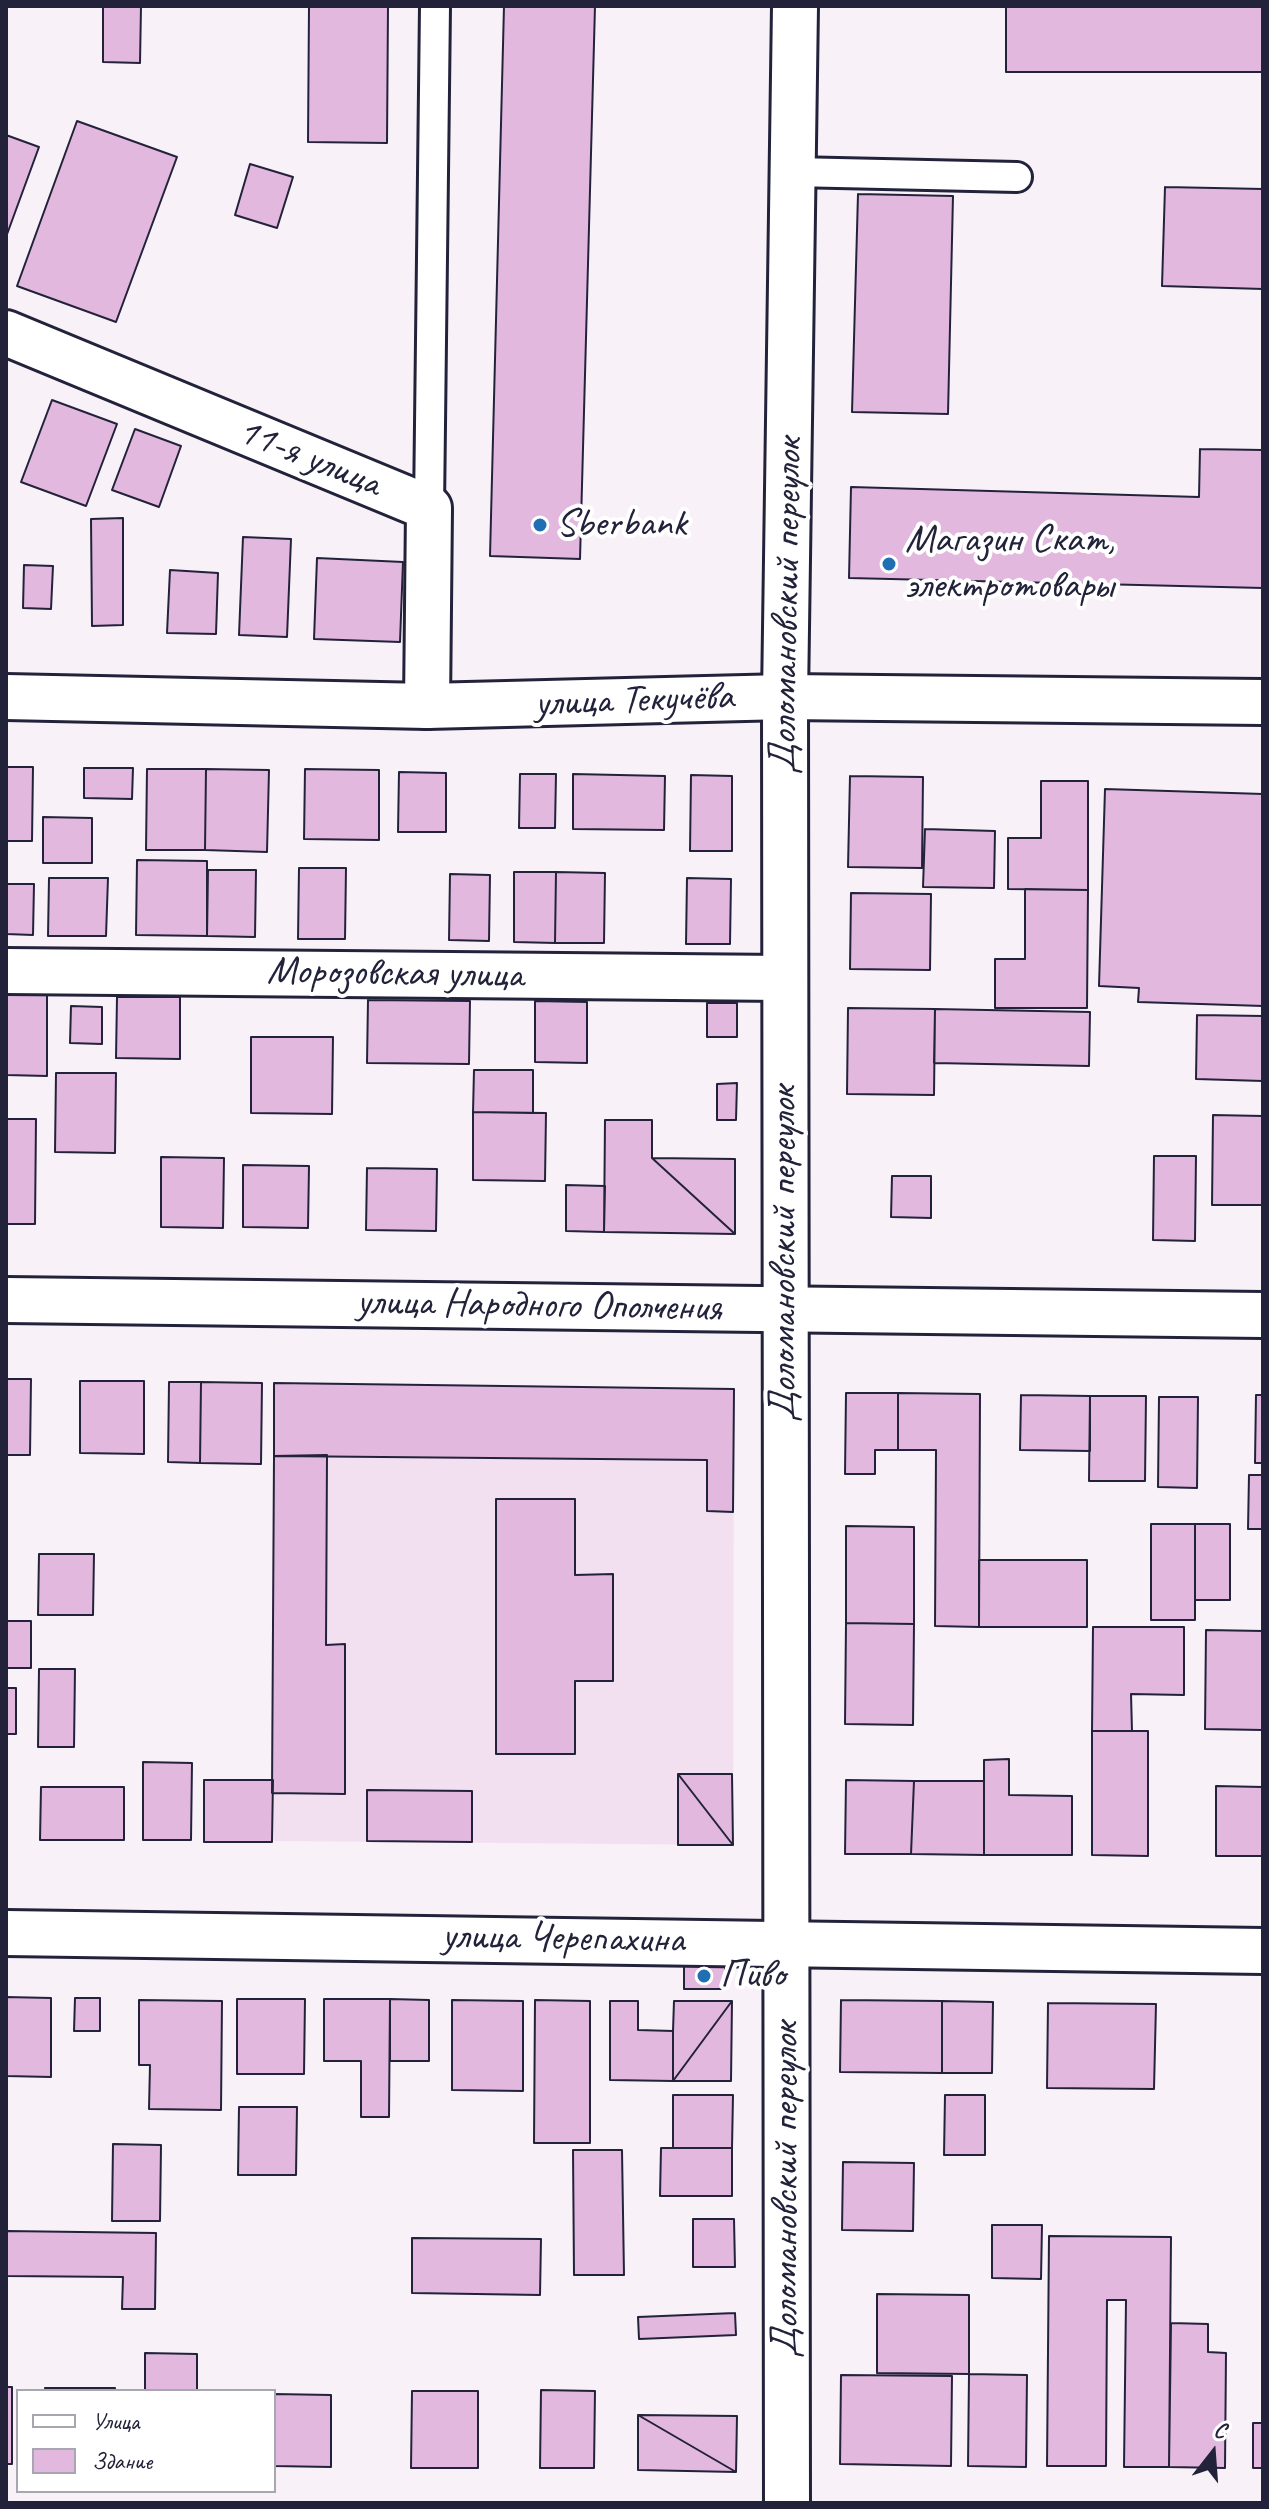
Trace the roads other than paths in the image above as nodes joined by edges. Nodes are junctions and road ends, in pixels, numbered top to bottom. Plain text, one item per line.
1 (435, 6) edge
2 (795, 6) edge
3 (793, 172) junction
4 (1017, 177) dead end
5 (6, 333) edge
6 (429, 508) junction
7 (6, 697) edge
8 (785, 697) junction
9 (1263, 702) edge
10 (427, 706) junction
11 (6, 971) edge
12 (785, 978) junction
13 (6, 1300) edge
14 (785, 1309) junction
15 (1263, 1315) edge
16 (6, 1933) edge
17 (786, 1942) junction
18 (1263, 1951) edge
19 (787, 2503) edge

1 - 6 lane
2 - 3 street, Доломановский переулок
3 - 4 lane
3 - 8 street, Доломановский переулок
5 - 6 street, 11-я улица
6 - 10 street, 11-я улица
7 - 10 street, улица Текучёва
8 - 9 street, улица Текучёва
8 - 10 street, улица Текучёва
8 - 12 street, Доломановский переулок
11 - 12 street, Морозовская улица
12 - 14 street, Доломановский переулок
13 - 14 street, улица Народного Ополчения
14 - 15 street, улица Народного Ополчения
14 - 17 street, Доломановский переулок
16 - 17 street, улица Черепахина
17 - 18 street, улица Черепахина
17 - 19 street, Доломановский переулок

